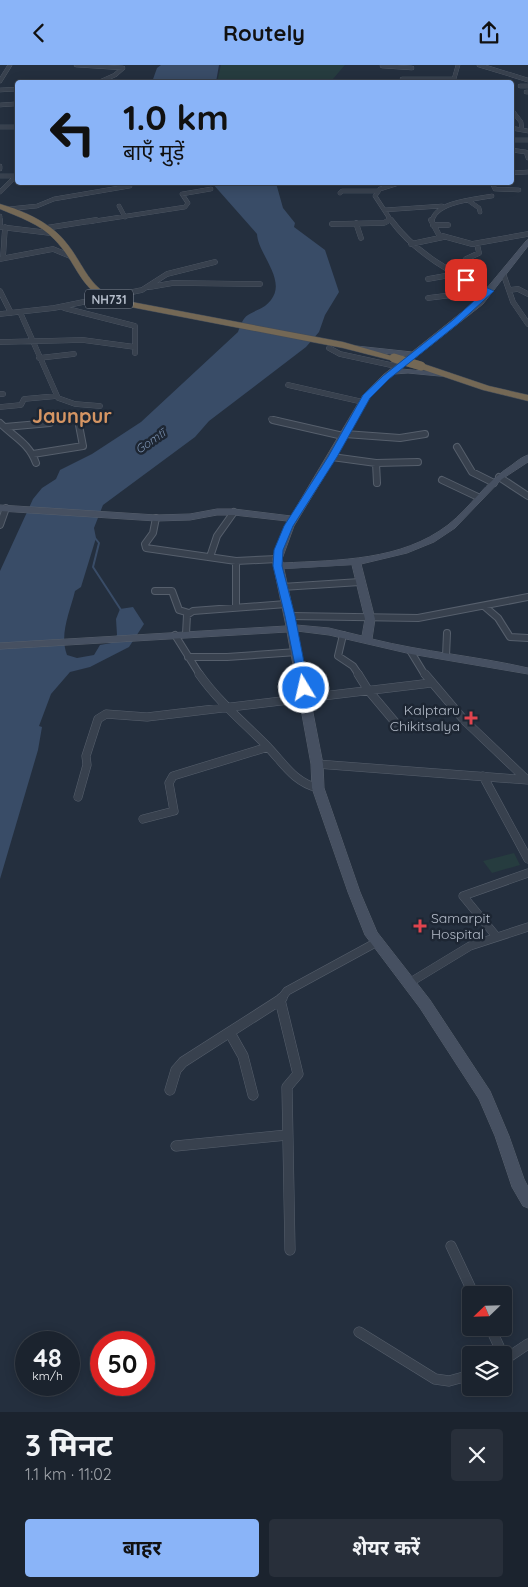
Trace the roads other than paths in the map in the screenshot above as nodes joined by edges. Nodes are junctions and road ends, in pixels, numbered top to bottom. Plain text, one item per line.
1 (10, 65) edge
2 (76, 65) edge
3 (458, 65) edge
4 (479, 65) edge
5 (382, 66) edge
6 (413, 67) edge
7 (102, 80) edge
8 (401, 80) edge
9 (427, 80) edge
10 (528, 80) edge
11 (0, 81) edge
12 (12, 82) dead end
13 (520, 86) dead end
14 (528, 86) edge
15 (12, 89) joint
16 (0, 90) edge
17 (14, 104) dead end
18 (0, 105) edge
19 (514, 113) edge
20 (0, 127) edge
21 (15, 127) edge
22 (514, 129) edge
23 (522, 130) junction
24 (528, 131) edge
25 (514, 140) edge
26 (528, 140) edge
27 (514, 150) edge
28 (528, 158) edge
29 (528, 172) edge
30 (514, 173) edge
31 (0, 176) edge
32 (15, 176) edge
33 (15, 178) edge
34 (394, 185) edge
35 (493, 185) edge
36 (130, 186) dead end
37 (211, 189) dead end
38 (519, 190) dead end
39 (377, 191) junction
40 (0, 192) edge
41 (340, 193) dead end
42 (492, 196) dead end
43 (469, 201) junction
44 (119, 206) dead end
45 (442, 206) junction
46 (4, 208) edge
47 (384, 210) junction
48 (480, 212) dead end
49 (0, 217) edge
50 (125, 217) junction
51 (390, 220) junction
52 (356, 223) junction
53 (332, 224) dead end
54 (433, 225) junction
55 (448, 225) dead end
56 (2, 227) edge
57 (50, 231) junction
58 (528, 233) edge
59 (444, 237) junction
60 (362, 238) dead end
61 (528, 242) edge
62 (411, 244) junction
63 (477, 244) junction
64 (70, 256) junction
65 (2, 258) edge
66 (215, 262) dead end
67 (503, 273) junction
68 (456, 274) junction
69 (428, 279) dead end
70 (469, 282) junction
71 (260, 284) dead end
72 (148, 288) junction
73 (509, 290) junction
74 (0, 291) edge
75 (490, 291) junction
76 (528, 294) edge
77 (104, 297) junction
78 (428, 298) dead end
79 (54, 307) junction
80 (20, 312) junction
81 (11, 313) junction
82 (0, 314) edge
83 (528, 324) edge
84 (32, 341) junction
85 (0, 343) edge
86 (346, 346) junction
87 (329, 348) dead end
88 (419, 352) junction
89 (74, 353) dead end
90 (39, 358) junction
91 (396, 366) junction
92 (447, 375) junction
93 (288, 385) dead end
94 (56, 396) junction
95 (528, 398) edge
96 (363, 402) junction
97 (100, 406) dead end
98 (0, 407) edge
99 (78, 419) dead end
100 (270, 419) dead end
101 (50, 423) dead end
102 (2, 425) edge
103 (399, 429) dead end
104 (425, 434) dead end
105 (344, 435) junction
106 (400, 438) junction
107 (457, 447) dead end
108 (33, 455) junction
109 (332, 457) junction
110 (528, 458) edge
111 (418, 462) dead end
112 (36, 463) dead end
113 (376, 463) junction
114 (442, 480) dead end
115 (496, 480) junction
116 (377, 483) dead end
117 (526, 493) edge
118 (478, 497) junction
119 (3, 508) edge
120 (234, 512) junction
121 (156, 517) junction
122 (293, 519) junction
123 (0, 525) edge
124 (210, 557) junction
125 (236, 561) junction
126 (277, 563) junction
127 (356, 563) junction
128 (360, 582) junction
129 (282, 587) junction
130 (155, 591) dead end
131 (528, 597) edge
132 (286, 604) junction
133 (236, 607) junction
134 (484, 607) junction
135 (189, 613) junction
136 (370, 619) junction
137 (291, 622) junction
138 (447, 633) dead end
139 (180, 634) junction
140 (344, 635) junction
141 (528, 638) edge
142 (367, 640) junction
143 (0, 645) edge
144 (297, 652) junction
145 (411, 652) junction
146 (446, 656) junction
147 (188, 657) junction
148 (528, 671) edge
149 (431, 683) junction
150 (368, 691) junction
151 (305, 699) junction
152 (227, 709) junction
153 (400, 728) dead end
154 (268, 747) junction
155 (317, 764) junction
156 (483, 775) junction
157 (527, 780) edge
158 (318, 788) junction
159 (78, 797) dead end
160 (143, 819) dead end
161 (528, 859) edge
162 (528, 873) edge
163 (528, 927) edge
164 (496, 936) junction
165 (377, 942) junction
166 (409, 983) junction
167 (280, 1000) junction
168 (230, 1033) junction
169 (170, 1090) dead end
170 (253, 1095) dead end
171 (287, 1135) junction
172 (176, 1146) dead end
173 (528, 1201) edge
174 (451, 1246) dead end
175 (290, 1249) dead end
176 (470, 1286) edge
177 (359, 1332) dead end
178 (528, 1345) edge
179 (512, 1354) edge
180 (462, 1378) edge

1 - 11 street
2 - 7 street
3 - 9 street
4 - 10 street
5 - 6 street
6 - 8 street
12 - 15 street
13 - 14 street
15 - 16 street
17 - 18 street
19 - 23 street
20 - 21 street
22 - 23 street
23 - 24 street
25 - 26 street
27 - 28 street
29 - 30 street
31 - 32 street
33 - 40 street
34 - 39 street
35 - 38 street
36 - 46 street
37 - 50 street
39 - 41 street
39 - 47 street
42 - 43 street
43 - 45 street
43 - 48 street
44 - 50 street
45 - 47 street
45 - 54 street
46 - 57 highway, NH731
47 - 51 street
49 - 56 street
50 - 57 street
51 - 52 street
51 - 62 street
52 - 53 street
52 - 60 street
54 - 55 street
54 - 59 street
56 - 57 street
56 - 65 street
57 - 64 highway, NH731
58 - 63 street
59 - 62 street
59 - 63 street
61 - 67 main road
62 - 68 street
63 - 68 street
64 - 65 street
64 - 77 highway, NH731
66 - 72 street
67 - 73 street
67 - 75 main road
68 - 69 street
68 - 70 street
70 - 75 street
70 - 78 street
71 - 72 street
72 - 77 street
73 - 76 street
73 - 83 street
74 - 81 street
75 - 88 main road
77 - 79 street
77 - 86 highway, NH731
79 - 80 street
79 - 84 street
80 - 81 street
80 - 84 street
81 - 82 street
84 - 85 street
84 - 90 street
86 - 88 main road
86 - 91 highway, NH731
87 - 91 street
88 - 91 main road
89 - 90 street
90 - 94 street
91 - 92 main road
91 - 92 highway, NH731, bridge
91 - 96 main road
92 - 95 highway, NH731
93 - 96 street
94 - 97 street
94 - 98 street
96 - 105 main road
99 - 108 street
100 - 105 street
101 - 102 street
102 - 108 street
103 - 106 street
104 - 106 street
105 - 106 street
105 - 109 main road
107 - 115 street
108 - 112 street
109 - 113 street
109 - 122 main road
110 - 115 main road
111 - 113 street
113 - 116 street
114 - 118 street
115 - 117 street
115 - 118 main road
118 - 127 main road
119 - 121 main road
119 - 123 street
120 - 121 main road
120 - 122 main road
120 - 124 street
121 - 124 street
122 - 126 main road
124 - 125 street
125 - 126 street
125 - 133 street
126 - 127 main road
126 - 129 main road
127 - 128 main road
128 - 129 street
128 - 136 main road
129 - 132 main road
130 - 135 street
131 - 134 street
132 - 133 street
132 - 137 main road
133 - 135 street
134 - 136 street
134 - 141 street
135 - 139 street
136 - 137 street
136 - 142 main road
137 - 139 main road
137 - 140 main road
137 - 144 main road
138 - 146 street
139 - 143 main road
139 - 147 street
140 - 142 main road
140 - 150 street
142 - 145 main road
144 - 147 street
144 - 151 main road
145 - 146 main road
145 - 149 street
146 - 148 main road
147 - 152 street
149 - 150 street
149 - 157 street
150 - 151 street
150 - 153 street
151 - 152 street
151 - 155 main road
152 - 154 street
152 - 159 street
154 - 158 street
154 - 160 street
155 - 156 street
155 - 158 main road
156 - 157 street
156 - 161 street
158 - 165 main road
162 - 164 street
163 - 164 street
164 - 166 street
165 - 166 main road
165 - 167 street
166 - 173 main road
167 - 168 street
167 - 171 street
168 - 169 street
168 - 170 street
171 - 172 street
171 - 175 street
174 - 176 street
177 - 180 street
178 - 179 street

